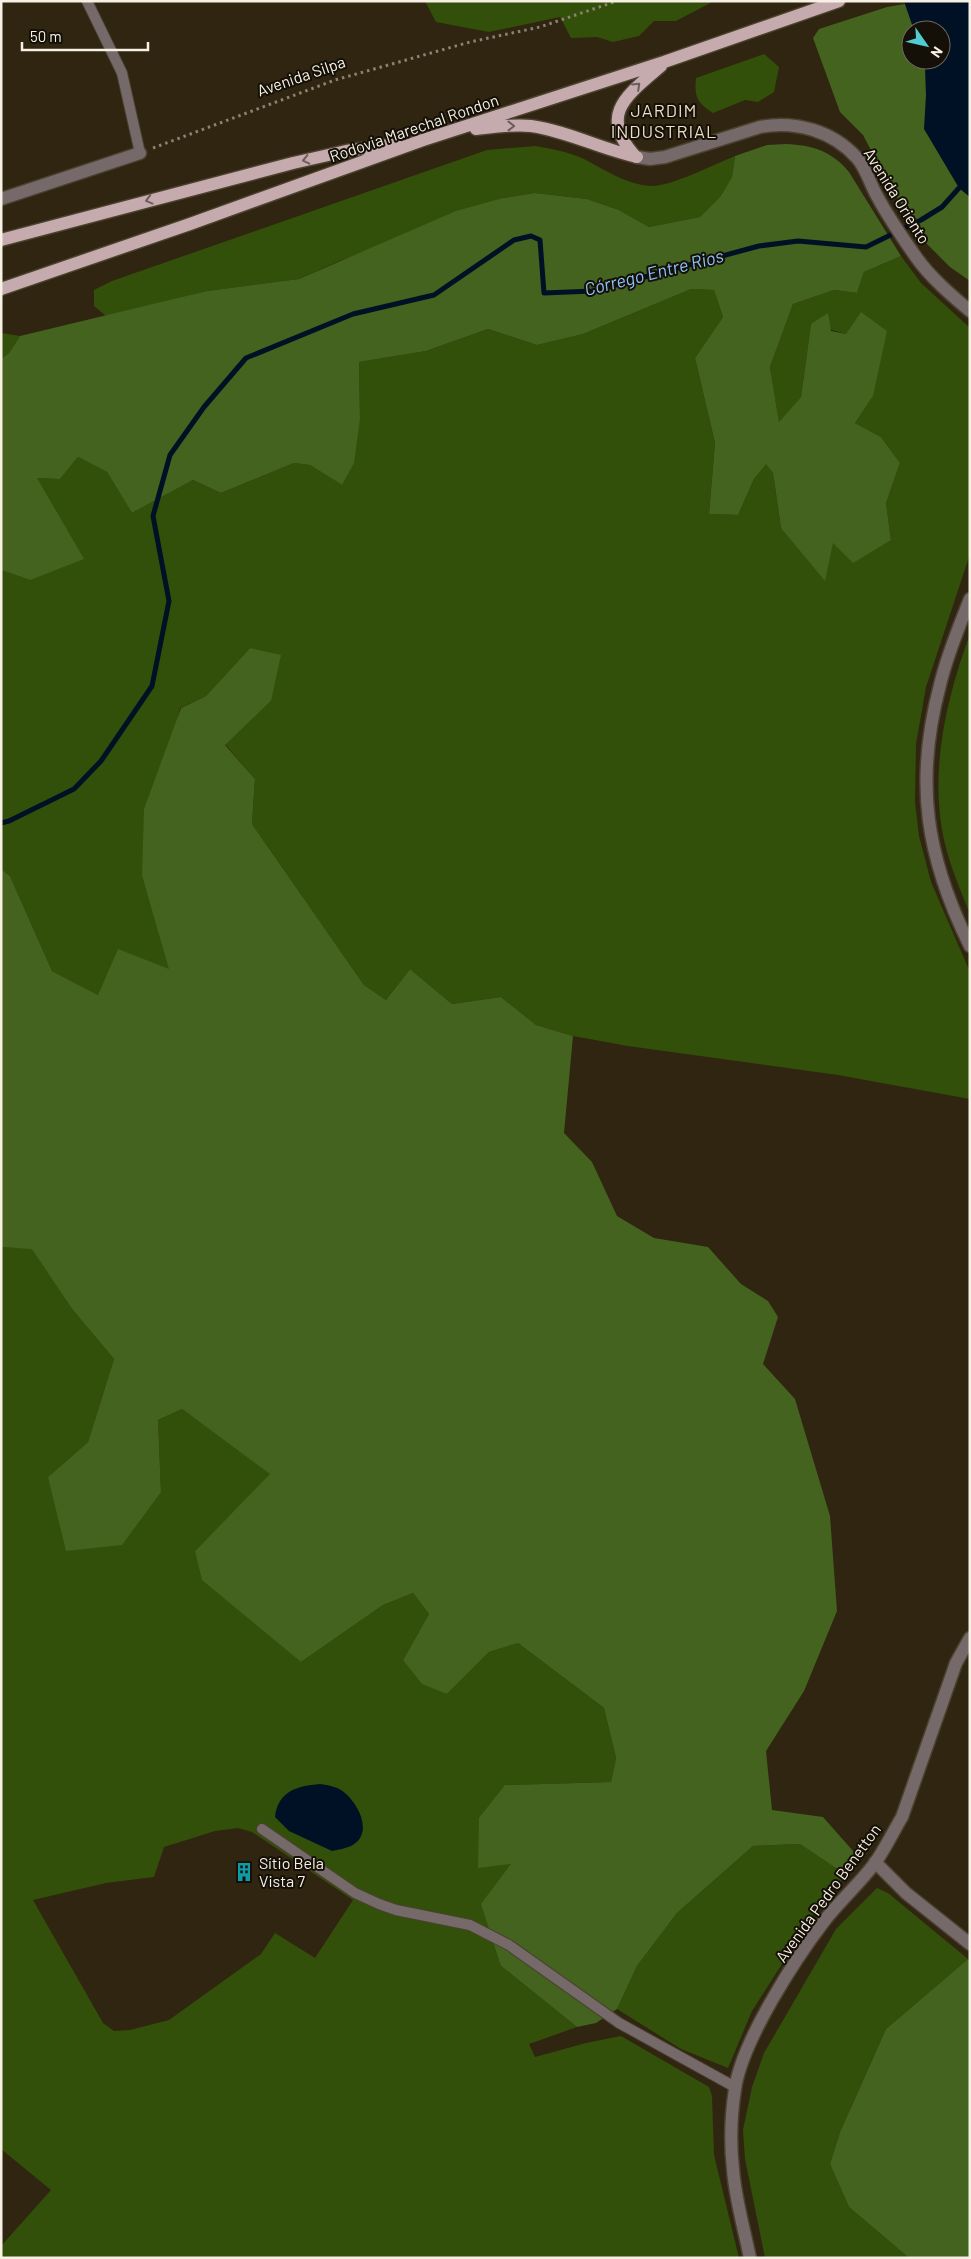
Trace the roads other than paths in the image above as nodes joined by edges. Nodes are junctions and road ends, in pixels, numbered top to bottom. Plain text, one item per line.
1 (87, 1) edge
2 (839, 1) edge
3 (664, 62) junction
4 (445, 133) junction
5 (423, 140) junction
6 (140, 153) joint
7 (636, 157) junction
8 (1, 199) edge
9 (1, 240) edge
10 (1, 289) edge
11 (970, 311) edge
12 (970, 598) edge
13 (970, 946) edge
14 (970, 1638) edge
15 (262, 1829) dead end
16 (875, 1862) junction
17 (970, 1944) edge
18 (735, 2087) junction
19 (750, 2258) edge

1 - 6 lane
2 - 3 main road, Rodovia Marechal Rondon
3 - 4 main road, Rodovia Marechal Rondon
7 -> 3 main road
4 - 5 main road, Rodovia Marechal Rondon
4 -> 7 main road
5 -> 9 main road
5 - 10 main road, Rodovia Marechal Rondon
6 - 8 street
7 - 11 street, Avenida Oriento
12 - 13 street
14 - 16 street, Avenida Pedro Benetton
15 - 18 lane
16 - 17 street
16 - 18 street, Avenida Pedro Benetton
18 - 19 street, Avenida Pedro Benetton

